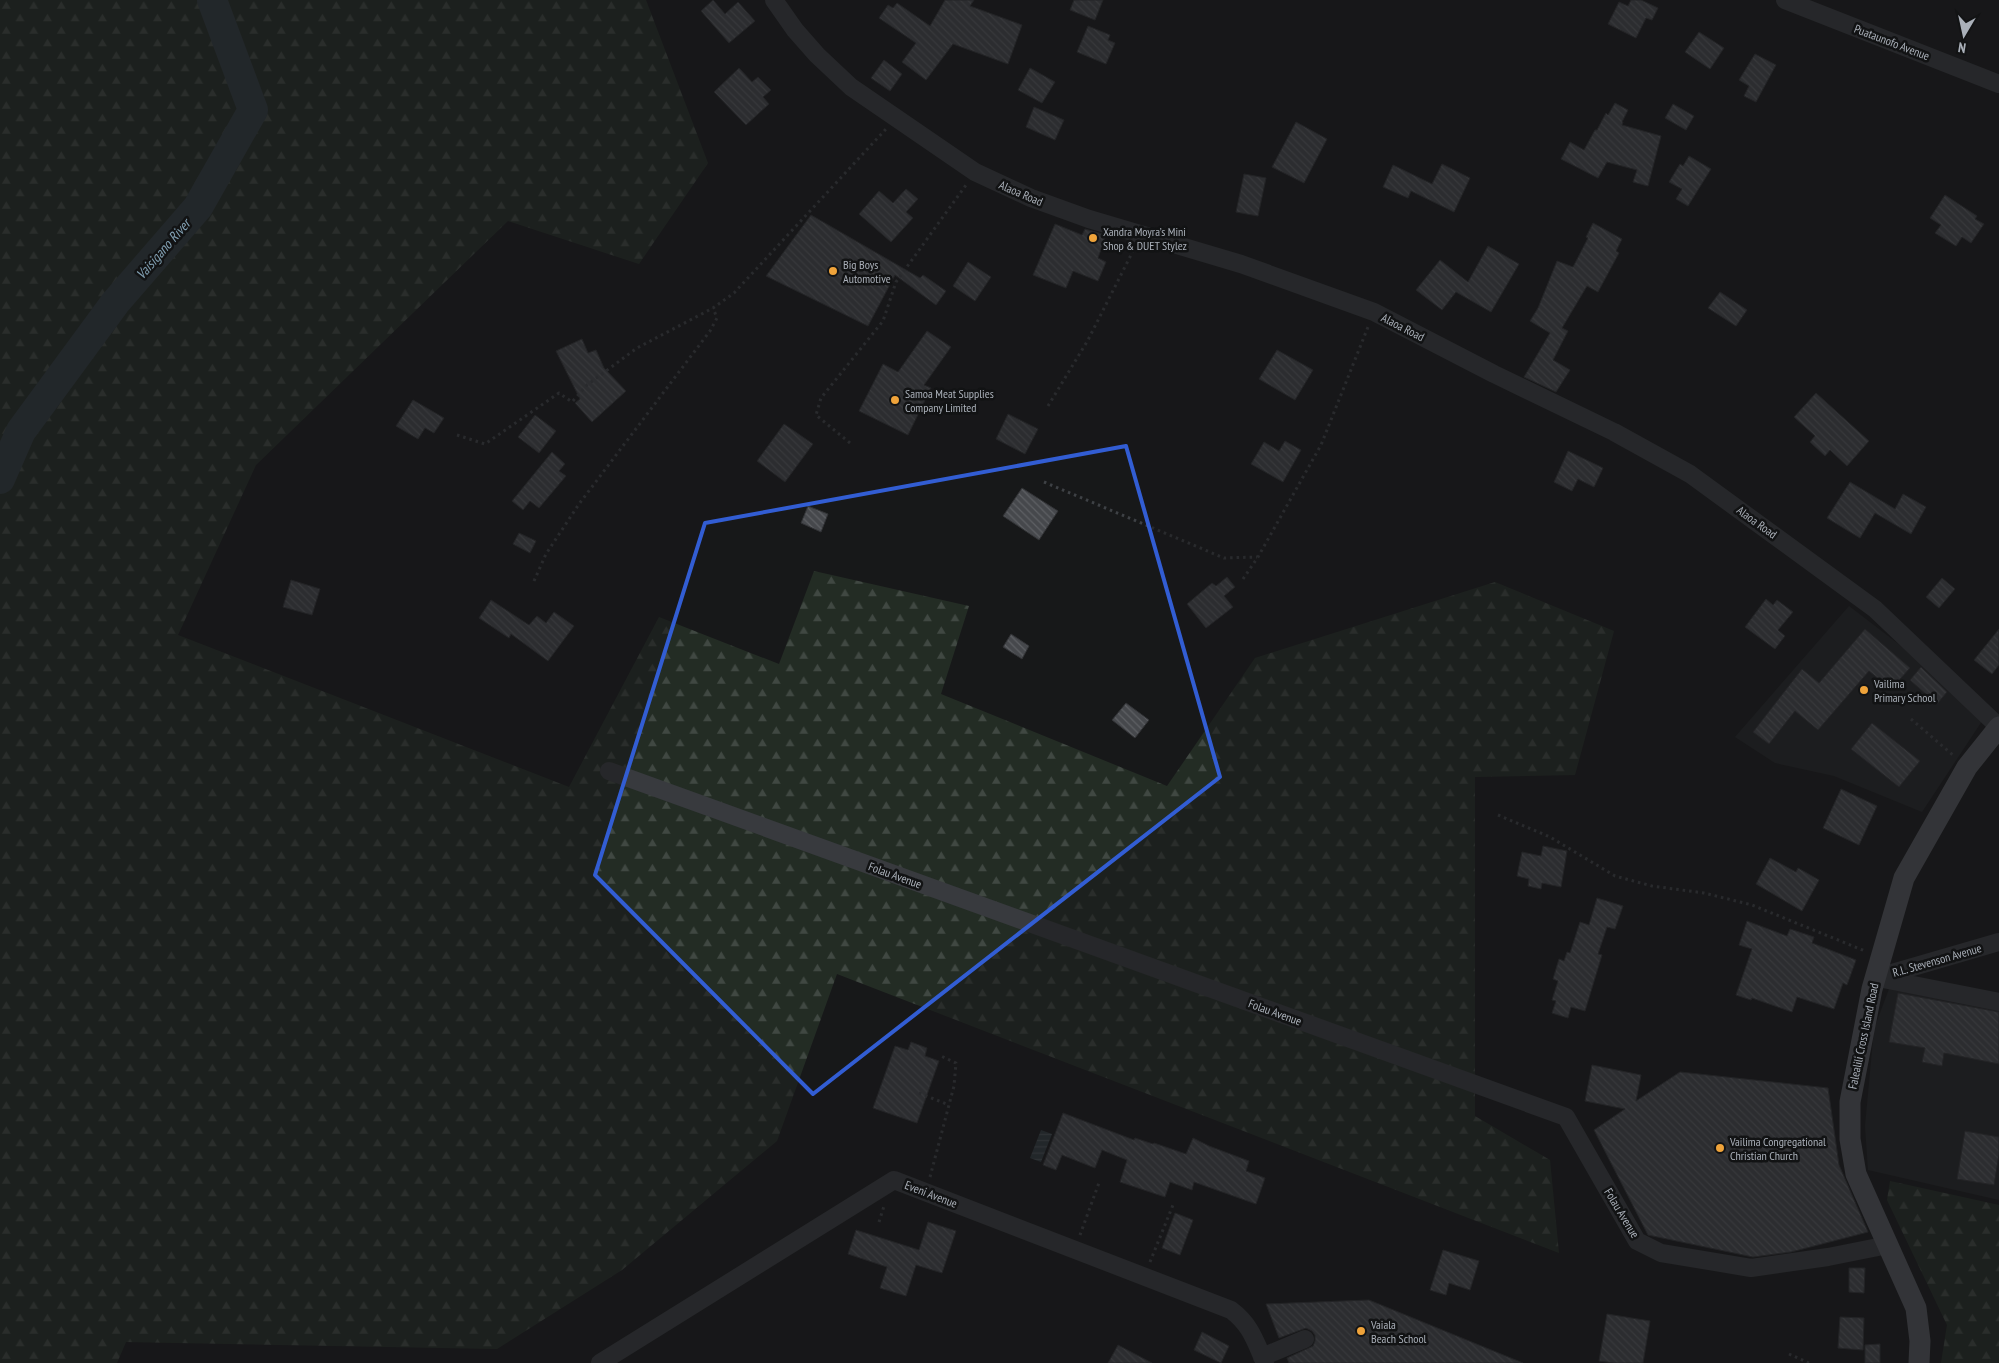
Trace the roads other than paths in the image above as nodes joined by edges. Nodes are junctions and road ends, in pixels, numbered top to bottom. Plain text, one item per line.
1 (774, 0) edge
2 (1785, 0) edge
3 (1999, 84) edge
4 (1999, 727) edge
5 (609, 771) dead end
6 (1999, 942) edge
7 (1875, 978) junction
8 (1999, 1002) edge
9 (1888, 1245) junction
10 (1305, 1339) dead end
11 (1264, 1360) edge
12 (600, 1363) edge
13 (1919, 1363) edge

1 - 4 street, Alaoa Road
2 - 3 street, Puataunofo Avenue
4 - 7 main road, Falealili Cross Island Road
5 - 9 street, Folau Avenue
6 - 7 street, R.L. Stevenson Avenue
7 - 8 street
7 - 9 main road, Falealili Cross Island Road
9 - 13 main road, Falealili Cross Island Road
10 - 11 street
11 - 12 street, Eveni Avenue

